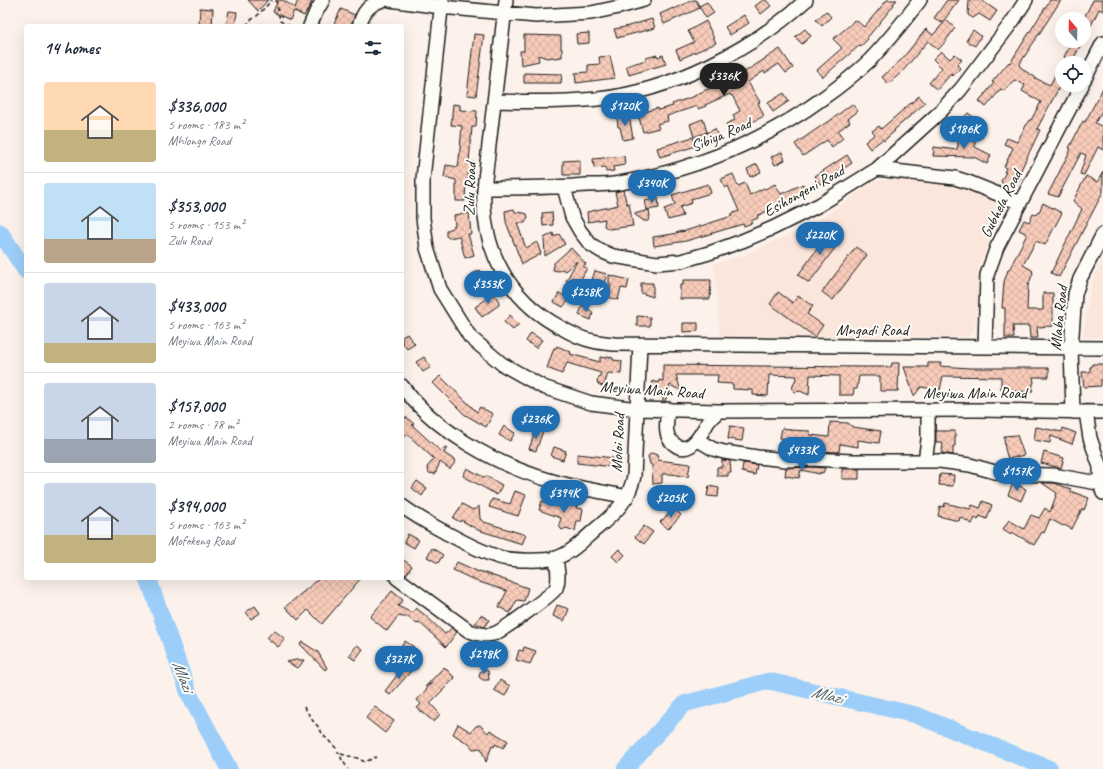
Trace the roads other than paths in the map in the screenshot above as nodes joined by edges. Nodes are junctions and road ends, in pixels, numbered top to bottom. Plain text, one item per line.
1 (323, 0) edge
2 (383, 0) edge
3 (390, 0) edge
4 (506, 0) edge
5 (644, 0) edge
6 (806, 0) edge
7 (920, 0) edge
8 (1026, 0) edge
9 (405, 1) edge
10 (441, 3) edge
11 (505, 13) junction
12 (311, 24) edge
13 (360, 24) edge
14 (1103, 43) edge
15 (1091, 66) edge
16 (1078, 92) edge
17 (495, 101) junction
18 (877, 168) junction
19 (564, 187) junction
20 (484, 188) junction
21 (1020, 203) junction
22 (1103, 234) edge
23 (640, 345) junction
24 (985, 347) junction
25 (1071, 348) junction
26 (1103, 348) edge
27 (404, 389) edge
28 (637, 409) junction
29 (668, 409) junction
30 (928, 410) junction
31 (719, 411) junction
32 (1079, 412) junction
33 (1103, 412) edge
34 (698, 440) junction
35 (925, 461) junction
36 (1102, 487) edge
37 (627, 496) junction
38 (404, 507) edge
39 (556, 558) junction
40 (401, 580) edge

1 - 12 street
2 - 13 street
3 - 9 street
4 - 11 street, Zulu Road
5 - 11 street
6 - 17 street
7 - 19 street, Sibiya Road
8 - 18 street, Esihonqeni Road
9 - 10 street
10 - 11 street
10 - 28 street, Meyiwa Main Road
11 - 17 street, Zulu Road
14 - 15 street
16 - 21 street, Gubhela Road
17 - 20 street, Zulu Road
18 - 19 street, Esihonqeni Road
18 - 21 street
19 - 20 street, Sibiya Road
20 - 23 street, Zulu Road
21 - 24 street, Gubhela Road
22 - 25 street, Mlaba Road
23 - 24 street, Mngadi Road
23 - 28 street, Moloi Road
24 - 25 street, Mngadi Road
25 - 26 street, Mngadi Road
25 - 32 street, Mlaba Road
27 - 37 street
28 - 29 street, Meyiwa Main Road
28 - 37 street, Moloi Road
29 - 31 street, Meyiwa Main Road
29 - 34 street
30 - 31 street, Meyiwa Main Road
30 - 32 street, Meyiwa Main Road
30 - 35 street
31 - 34 street
32 - 33 street, Meyiwa Main Road
32 - 36 street, Mlaba Road
34 - 35 street
35 - 36 street
37 - 39 street, Moloi Road
38 - 39 street, Moloi Road
39 - 40 street

